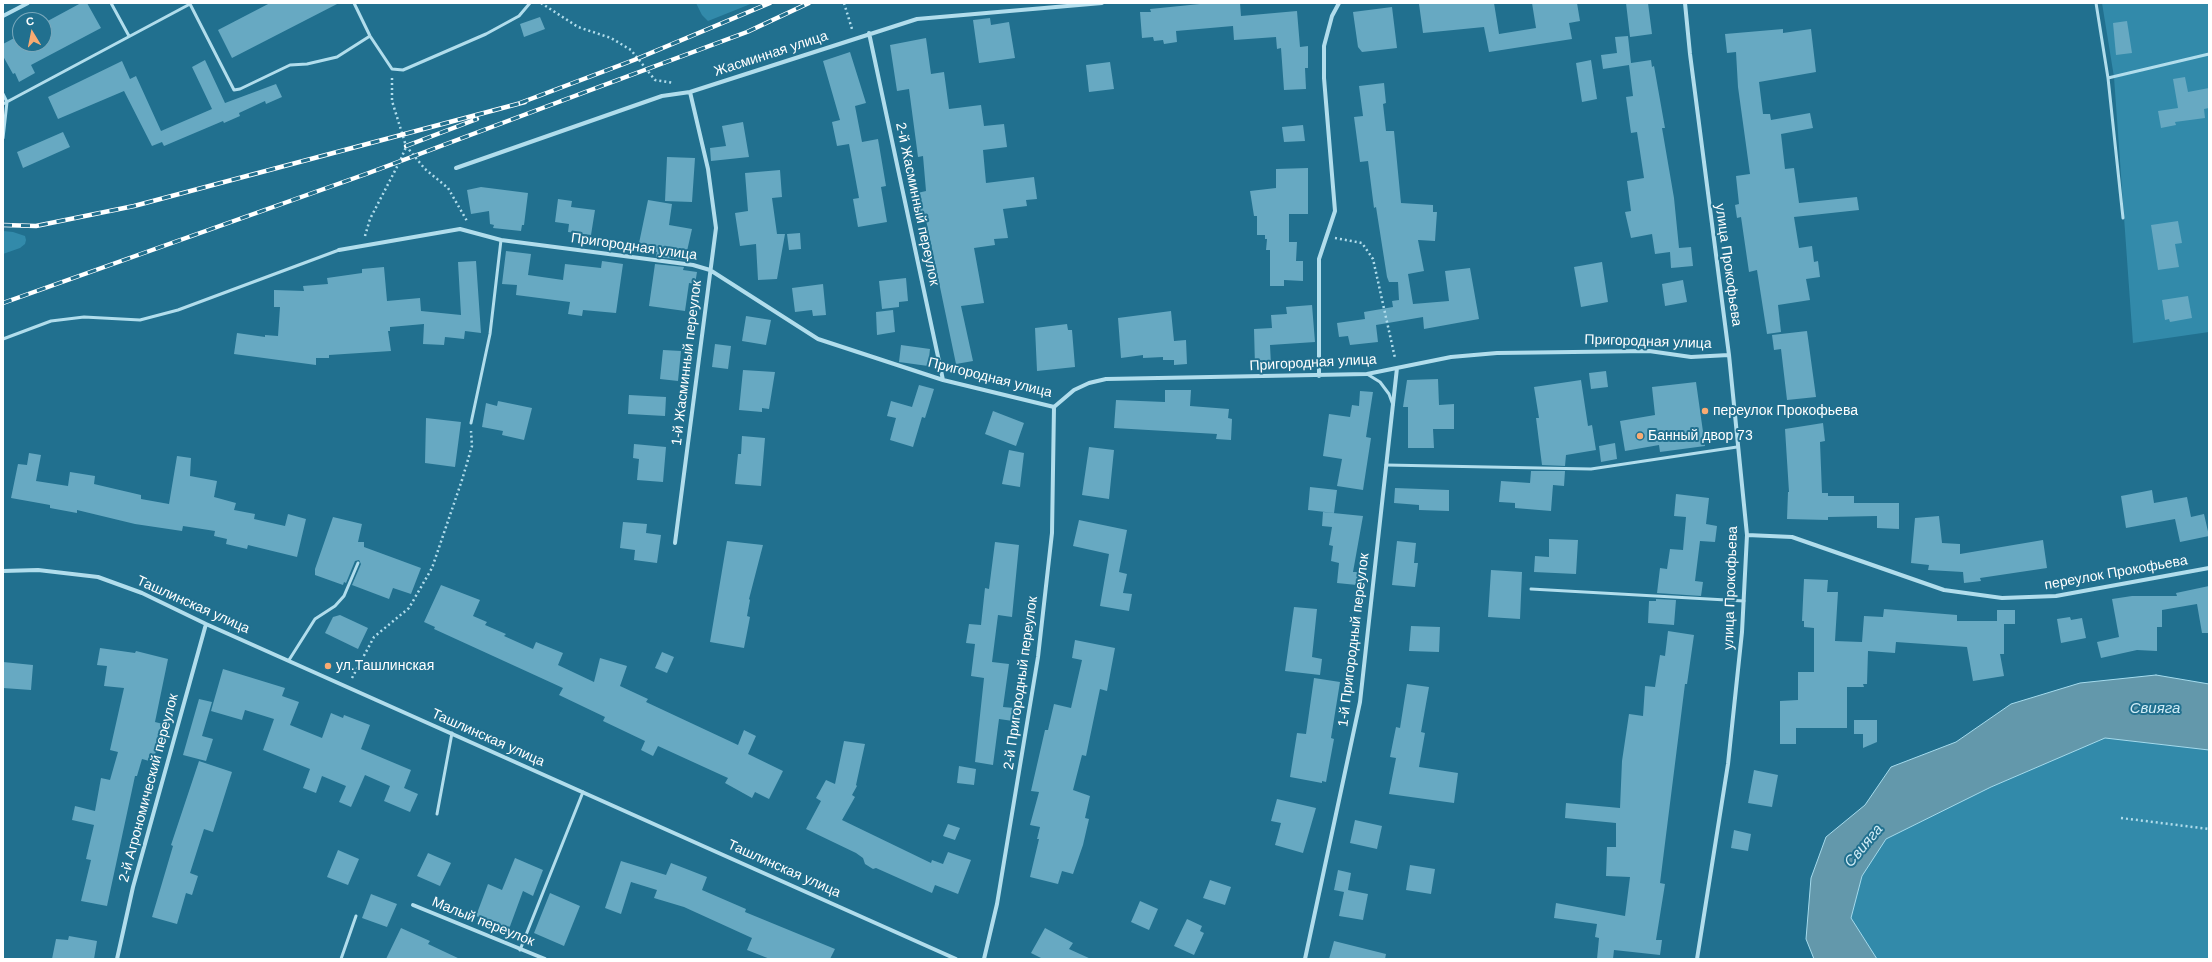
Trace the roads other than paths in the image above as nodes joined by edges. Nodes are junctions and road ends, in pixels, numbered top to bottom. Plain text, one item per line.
1 (28, 3) edge
2 (111, 3) edge
3 (191, 3) edge
4 (354, 3) edge
5 (530, 3) edge
6 (1102, 3) edge
7 (1339, 3) edge
8 (1686, 3) edge
9 (2096, 3) edge
10 (3, 16) edge
11 (869, 33) junction
12 (129, 36) junction
13 (370, 36) junction
14 (2209, 54) edge
15 (2108, 78) junction
16 (690, 92) junction
17 (3, 94) edge
18 (7, 102) junction
19 (3, 104) edge
20 (3, 138) edge
21 (456, 168) dead end
22 (2122, 218) dead end
23 (500, 240) junction
24 (339, 250) joint
25 (710, 270) junction
26 (3, 339) edge
27 (1729, 355) junction
28 (1397, 368) junction
29 (1367, 374) junction
30 (1319, 376) junction
31 (943, 380) junction
32 (1393, 405) junction
33 (1054, 407) junction
34 (471, 423) road end
35 (1737, 448) junction
36 (1386, 465) junction
37 (1747, 535) junction
38 (675, 543) dead end
39 (358, 564) dead end
40 (2209, 568) edge
41 (3, 571) edge
42 (1531, 589) dead end
43 (1744, 601) junction
44 (206, 624) junction
45 (289, 660) junction
46 (452, 733) junction
47 (583, 792) junction
48 (437, 814) dead end
49 (413, 905) dead end
50 (356, 916) dead end
51 (520, 950) junction
52 (117, 959) edge
53 (341, 959) edge
54 (545, 959) edge
55 (956, 959) edge
56 (984, 959) edge
57 (1305, 959) edge
58 (1697, 959) edge

1 - 10 street
2 - 12 lane
3 - 12 lane
3 - 13 lane
4 - 13 lane
5 - 13 lane
6 - 11 street, Жасминная улица
7 - 30 street
8 - 27 street, улица Прокофьева
9 - 15 lane
11 - 16 street, Жасминная улица
11 - 31 street, 2-й Жасминный переулок
12 - 18 lane
14 - 15 lane
15 - 22 lane
16 - 21 street, Жасминная улица
16 - 25 street, 1-й Жасминный переулок
17 - 18 lane
18 - 19 lane
18 - 20 lane
23 - 24 street, Пригородная улица
23 - 25 street, Пригородная улица
23 - 34 lane
24 - 26 lane
25 - 31 street, Пригородная улица
25 - 38 street, 1-й Жасминный переулок
27 - 28 street, Пригородная улица
27 - 35 street, улица Прокофьева
28 - 29 street, Пригородная улица
28 - 32 street, 1-й Пригородный переулок
29 - 30 street, Пригородная улица
29 - 32 lane
30 - 33 street, Пригородная улица
31 - 33 street, Пригородная улица
32 - 36 street, 1-й Пригородный переулок
33 - 56 street, 2-й Пригородный переулок
35 - 36 lane
35 - 37 street, улица Прокофьева
36 - 57 street, 1-й Пригородный переулок
37 - 40 street, переулок Прокофьева
37 - 43 street, улица Прокофьева
39 - 45 lane
41 - 44 street, Ташлинская улица
42 - 43 lane
43 - 58 street, улица Прокофьева
44 - 45 street, Ташлинская улица
44 - 52 street, 2-й Агрономический переулок
45 - 46 street, Ташлинская улица
46 - 47 street, Ташлинская улица
46 - 48 lane
47 - 51 lane
47 - 55 street, Ташлинская улица
49 - 51 street, Малый переулок
50 - 53 lane
51 - 54 street, Малый переулок

